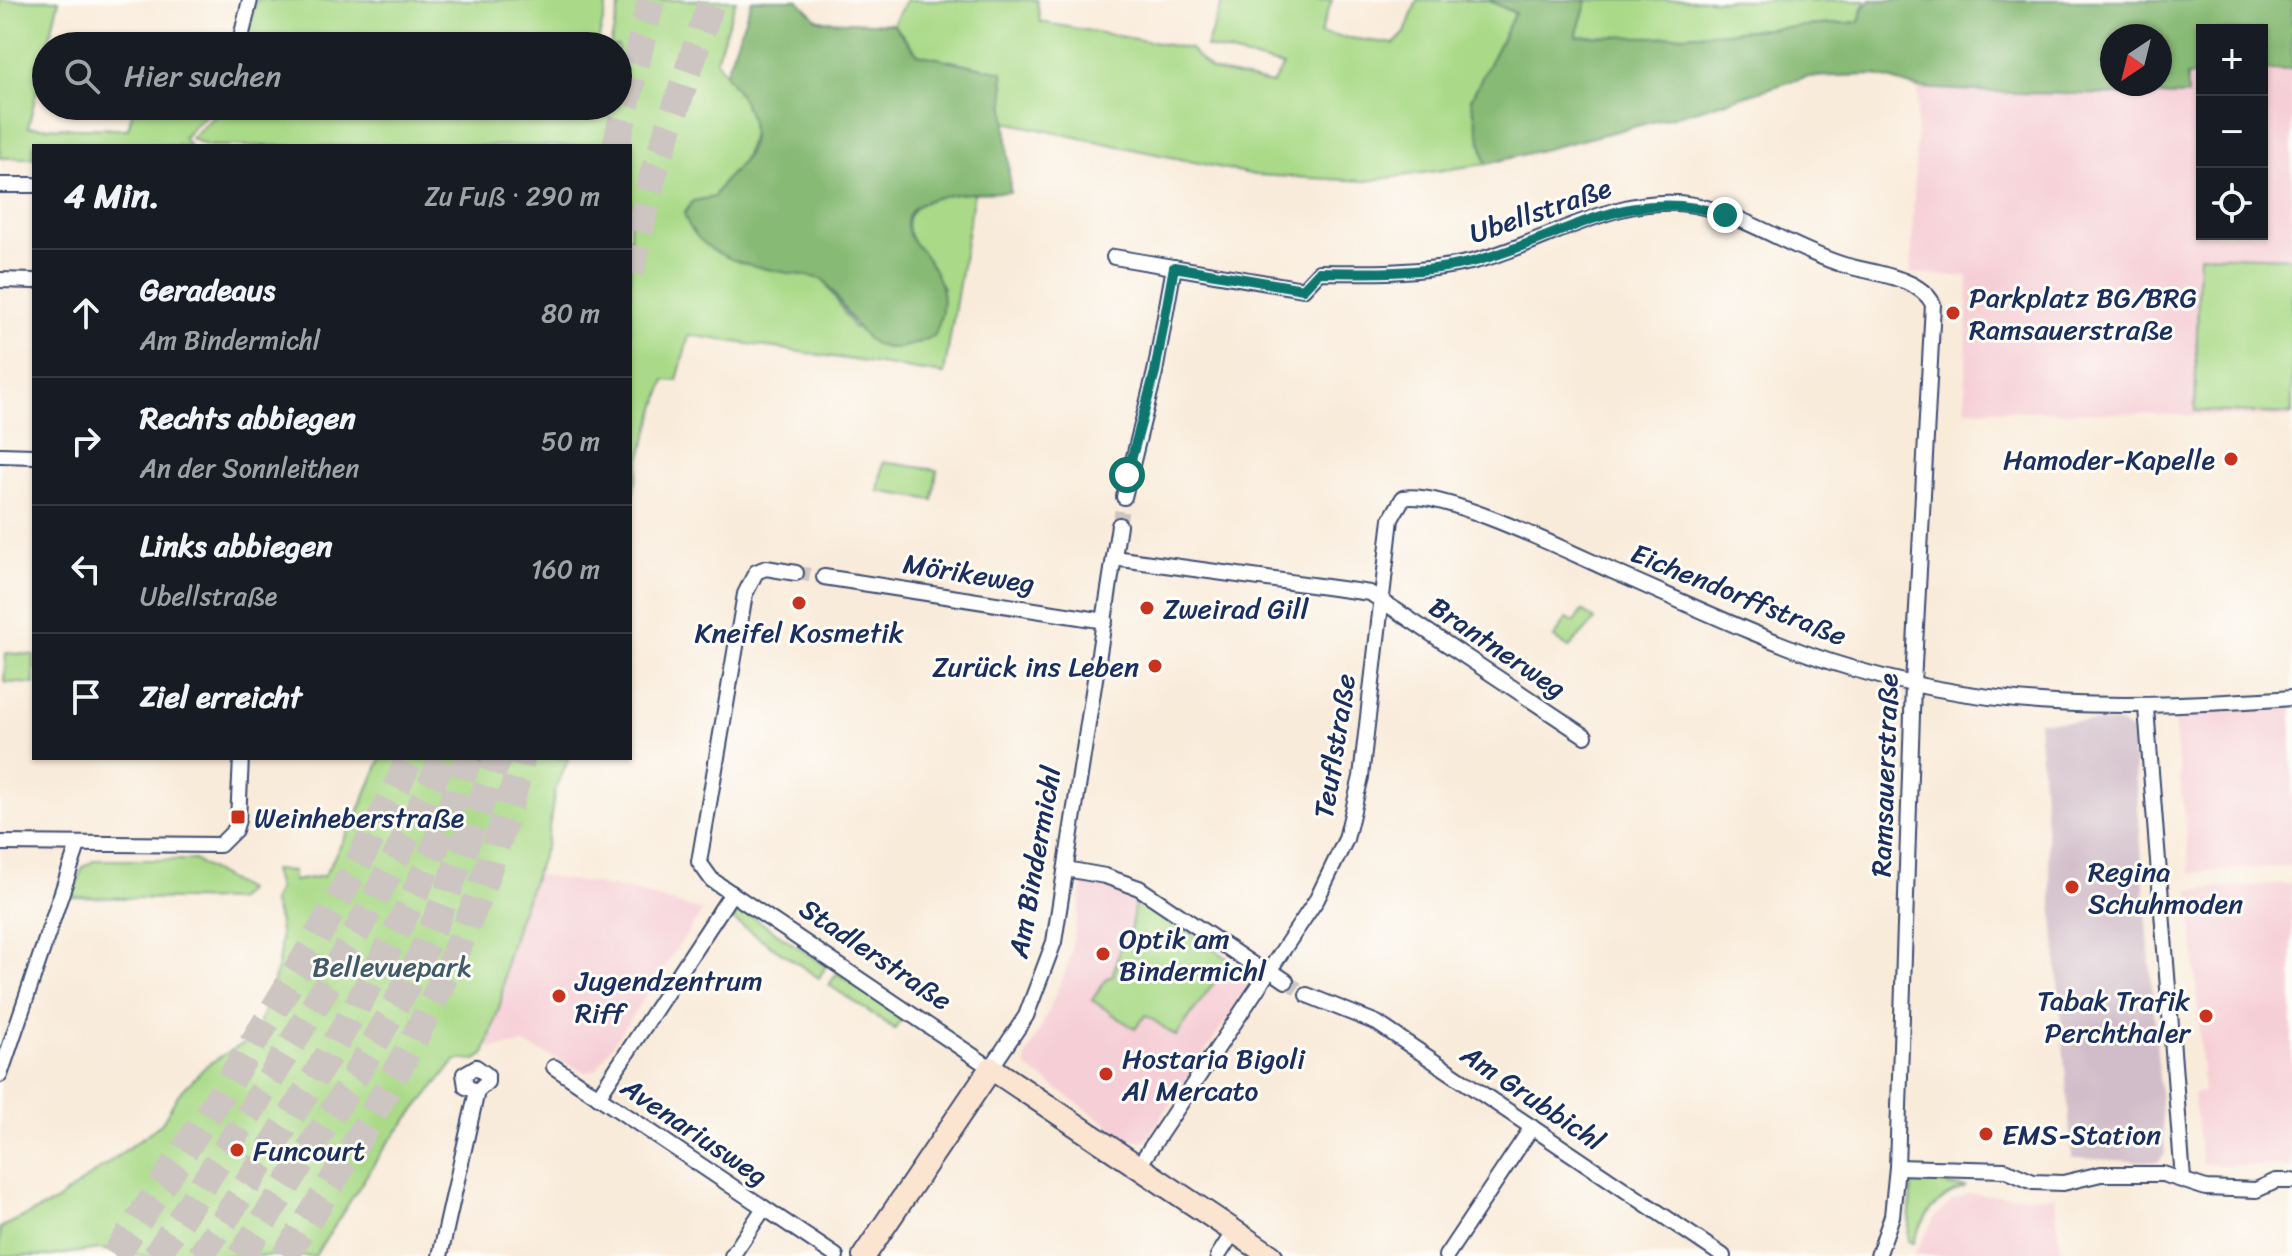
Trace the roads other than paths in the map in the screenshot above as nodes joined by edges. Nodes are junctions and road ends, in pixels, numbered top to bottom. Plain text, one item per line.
1 (250, 0) edge
2 (242, 32) edge
3 (0, 185) edge
4 (32, 185) edge
5 (1114, 257) dead end
6 (1174, 267) junction
7 (0, 280) edge
8 (32, 281) edge
9 (1928, 295) joint
10 (0, 455) edge
11 (32, 456) edge
12 (1416, 495) joint
13 (1124, 497) tunnel mouth
14 (1119, 525) tunnel mouth
15 (1114, 558) junction
16 (796, 573) tunnel mouth
17 (824, 577) tunnel mouth
18 (1381, 600) junction
19 (1105, 621) junction
20 (1913, 684) junction
21 (2292, 698) edge
22 (2146, 708) junction
23 (1585, 736) dead end
24 (241, 760) edge
25 (0, 843) edge
26 (78, 845) junction
27 (1066, 869) junction
28 (732, 893) junction
29 (1268, 972) junction
30 (1286, 981) tunnel mouth
31 (1307, 995) tunnel mouth
32 (554, 1067) dead end
33 (991, 1068) junction
34 (0, 1075) edge
35 (477, 1091) dead end
36 (598, 1097) junction
37 (1532, 1127) junction
38 (1138, 1167) junction
39 (1897, 1167) junction
40 (2183, 1179) junction
41 (2292, 1181) edge
42 (764, 1208) junction
43 (1234, 1231) junction
44 (440, 1256) edge
45 (732, 1256) edge
46 (836, 1256) edge
47 (864, 1256) edge
48 (1218, 1256) edge
49 (1271, 1256) edge
50 (1446, 1256) edge
51 (1723, 1256) edge
52 (1878, 1256) edge

1 - 2 street
3 - 4 street
5 - 6 street
6 - 9 street, Ubellstraße
6 - 13 street
7 - 8 street
9 - 20 street, Ramsauerstraße
10 - 11 street
12 - 18 street, Teuflstraße
12 - 20 street, Eichendorffstraße
14 - 15 street, Am Bindermichl
15 - 18 street
15 - 19 street, Am Bindermichl
16 - 28 street, Stadlerstraße
17 - 19 street, Mörikeweg
18 - 23 street, Brantnerweg
18 - 29 street, Teuflstraße
19 - 27 street, Am Bindermichl
20 - 22 street, Eichendorffstraße
20 - 39 street, Ramsauerstraße
21 - 22 street, Eichendorffstraße
22 - 40 street
24 - 26 street
25 - 26 street
26 - 34 street
27 - 29 street
27 - 33 street, Am Bindermichl
28 - 33 street, Stadlerstraße
28 - 36 street, Avenariusweg
29 - 30 street
29 - 38 street, Teuflstraße
31 - 37 street, Am Grubbichl
32 - 36 street, Avenariusweg
33 - 38 main road, Stadlerstraße
33 - 47 main road, Am Bindermichl
35 - 44 street
36 - 42 street, Avenariusweg
37 - 50 street
37 - 51 street, Am Grubbichl
38 - 43 main road, Stadlerstraße
39 - 40 street
39 - 52 street, Ramsauerstraße
40 - 41 street
42 - 45 street, Avenariusweg
42 - 46 street, Avenariusweg
43 - 48 street
43 - 49 main road, Stadlerstraße

